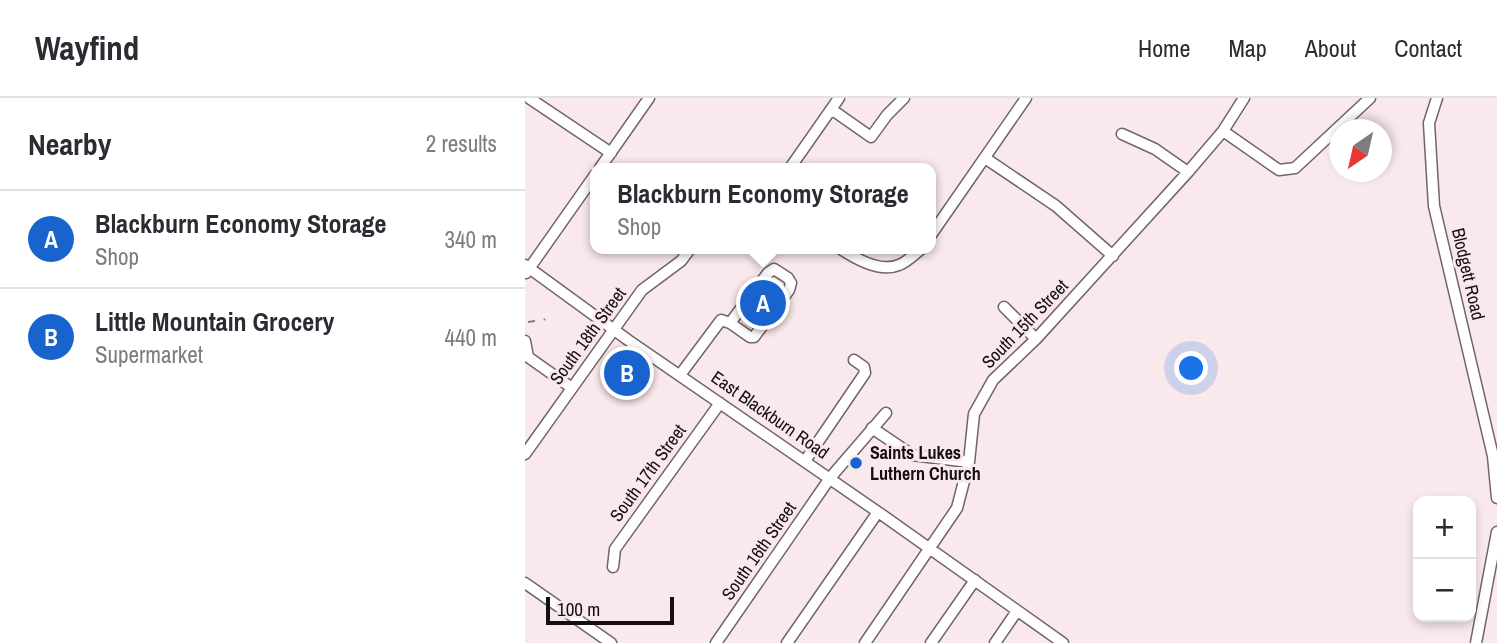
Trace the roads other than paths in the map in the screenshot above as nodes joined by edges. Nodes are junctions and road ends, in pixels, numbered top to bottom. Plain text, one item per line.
1 (529, 98) edge
2 (649, 98) edge
3 (839, 98) edge
4 (904, 98) edge
5 (1026, 98) edge
6 (1244, 98) edge
7 (1370, 98) edge
8 (1437, 98) edge
9 (831, 109) junction
10 (1223, 131) junction
11 (1122, 134) dead end
12 (611, 153) junction
13 (985, 158) junction
14 (604, 163) edge
15 (793, 163) edge
16 (1188, 172) junction
17 (590, 182) edge
18 (936, 228) edge
19 (686, 254) edge
20 (849, 254) edge
21 (915, 254) edge
22 (1113, 256) junction
23 (895, 267) junction
24 (527, 270) edge
25 (897, 280) dead end
26 (1005, 307) dead end
27 (730, 323) junction
28 (613, 329) junction
29 (1036, 339) junction
30 (628, 340) junction
31 (525, 341) edge
32 (621, 351) dead end
33 (657, 359) junction
34 (854, 360) dead end
35 (649, 370) dead end
36 (680, 375) junction
37 (572, 388) junction
38 (720, 403) junction
39 (886, 413) dead end
40 (872, 428) junction
41 (525, 454) edge
42 (804, 461) junction
43 (969, 462) junction
44 (830, 478) junction
45 (1497, 498) edge
46 (879, 512) junction
47 (1497, 533) edge
48 (929, 549) junction
49 (613, 567) dead end
50 (975, 580) junction
51 (525, 583) edge
52 (1017, 611) junction
53 (611, 643) edge
54 (716, 643) edge
55 (787, 643) edge
56 (865, 643) edge
57 (931, 643) edge
58 (995, 643) edge
59 (1063, 643) edge
60 (1476, 643) edge

1 - 12 street
2 - 12 street
3 - 9 street
4 - 9 street
5 - 13 street
6 - 10 street, South 15th Street
7 - 10 street
8 - 45 street, Blodgett Road
9 - 15 street
10 - 16 street, South 15th Street
11 - 16 street
12 - 14 street
13 - 18 street
13 - 22 street
16 - 22 street, South 15th Street
17 - 24 street
19 - 28 street, South 18th Street
20 - 23 street
21 - 23 street
22 - 29 street, South 15th Street
23 - 25 street
24 - 28 street, East Blackburn Road
26 - 29 street
27 - 27 street
27 - 36 street
28 - 30 street, East Blackburn Road
28 - 37 street, South 18th Street
29 - 43 street, South 15th Street
30 - 32 street
30 - 33 street, East Blackburn Road
31 - 37 street
33 - 35 street
33 - 36 street, East Blackburn Road
34 - 42 street
36 - 38 street, East Blackburn Road
37 - 41 street, South 18th Street
38 - 42 street, East Blackburn Road
38 - 49 street, South 17th Street
39 - 40 street, South 16th Street
40 - 43 street
40 - 44 street, South 16th Street
42 - 44 street, East Blackburn Road
43 - 48 street, South 15th Street
44 - 46 street, East Blackburn Road
44 - 54 street, South 16th Street
46 - 48 street, East Blackburn Road
46 - 55 street
47 - 60 street
48 - 50 street, East Blackburn Road
48 - 56 street, South 15th Street
50 - 52 street, East Blackburn Road
50 - 57 street
51 - 53 street
52 - 58 street
52 - 59 street, East Blackburn Road

